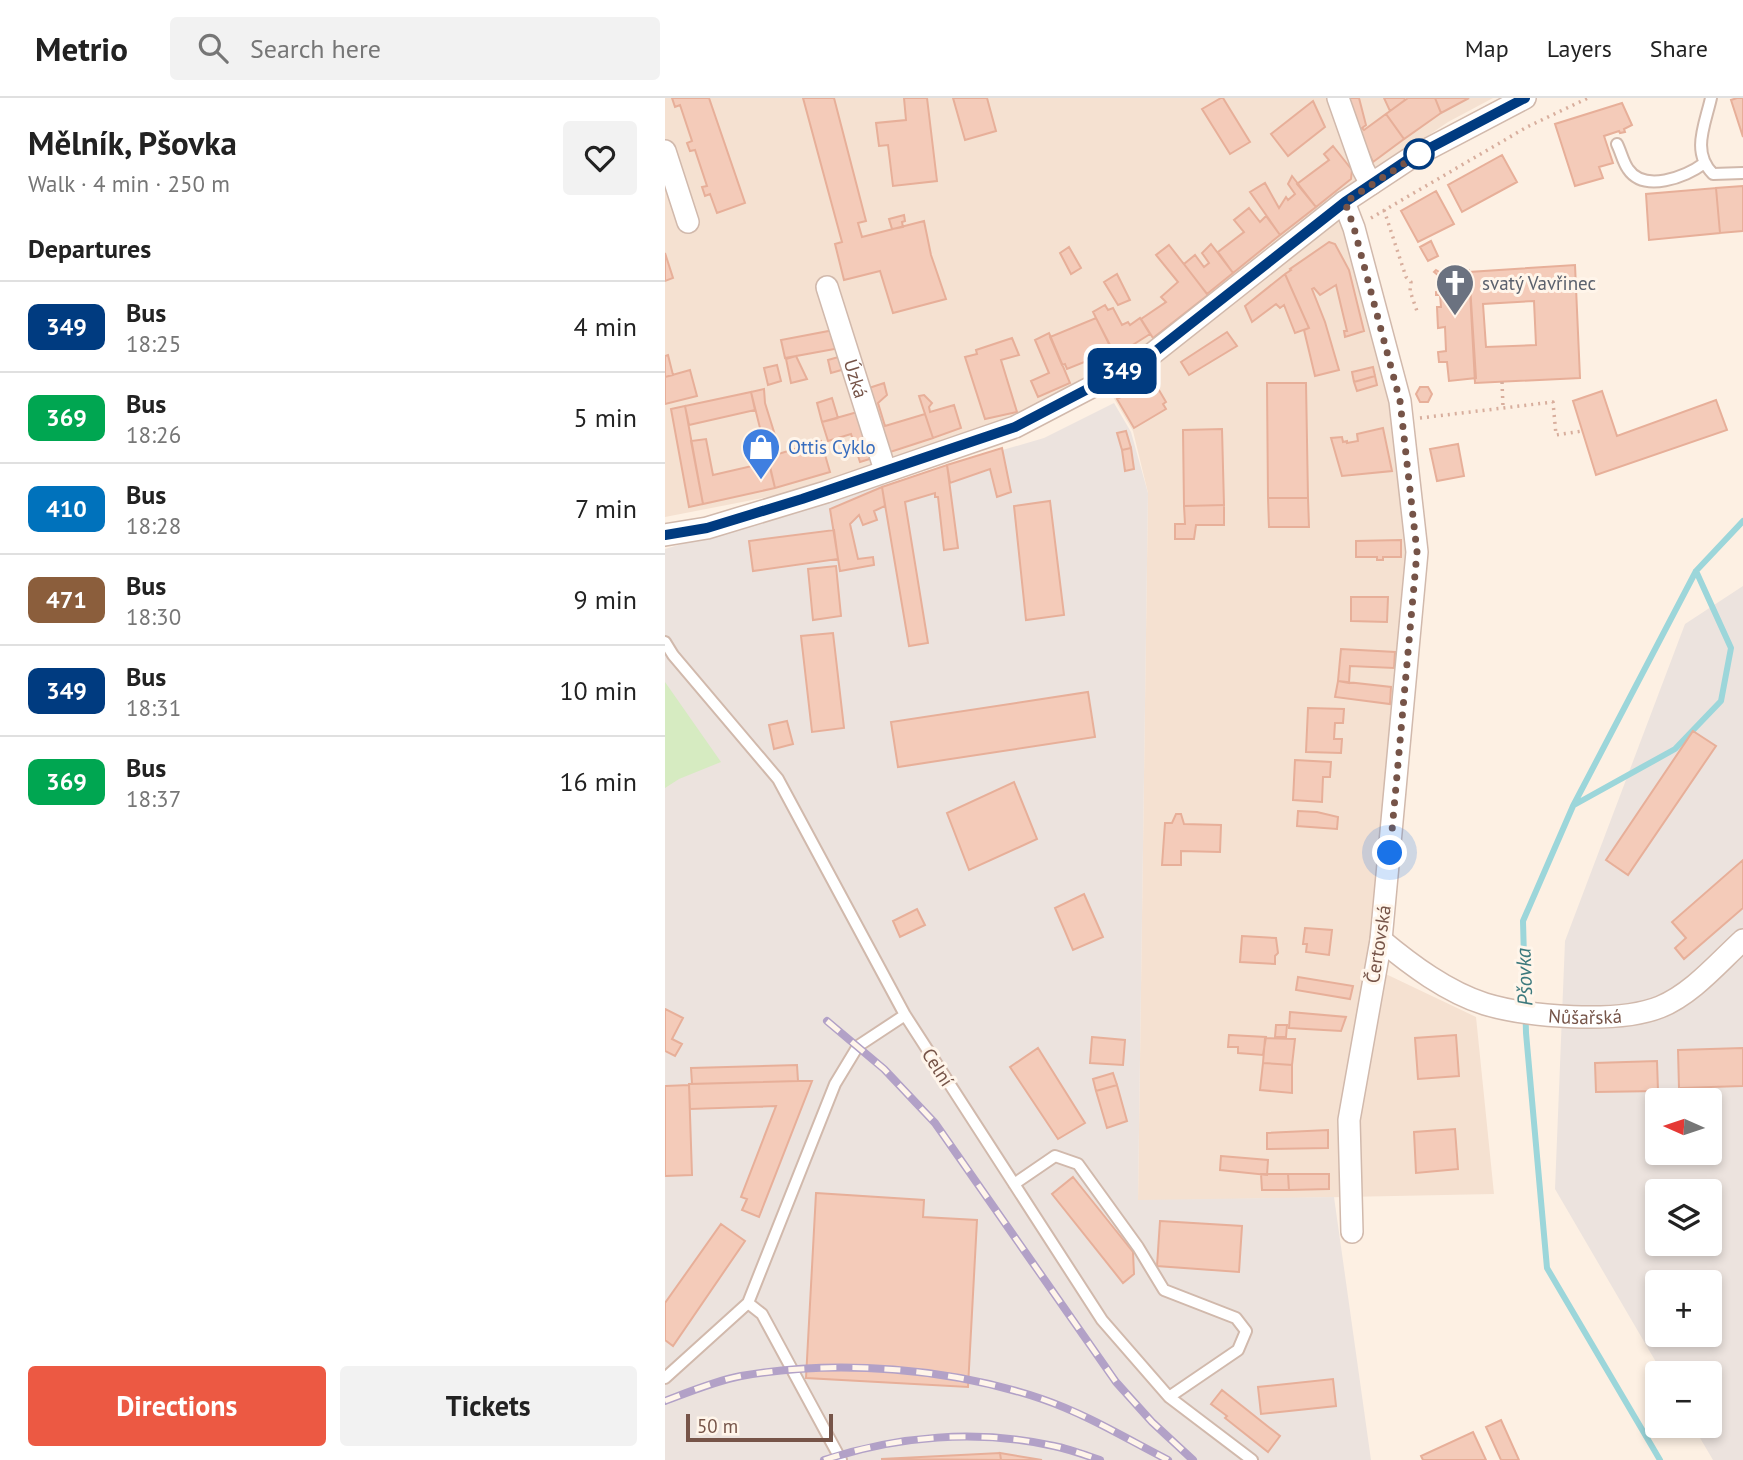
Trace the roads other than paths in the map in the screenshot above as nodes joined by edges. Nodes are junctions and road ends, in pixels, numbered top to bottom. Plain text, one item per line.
1 (1338, 98) edge
2 (1525, 98) edge
3 (1711, 98) edge
4 (1617, 144) dead end
5 (665, 151) edge
6 (1703, 164) junction
7 (1743, 173) edge
8 (1371, 184) junction
9 (1345, 202) junction
10 (688, 222) dead end
11 (827, 287) dead end
12 (885, 470) junction
13 (665, 535) edge
14 (665, 642) edge
15 (1381, 940) junction
16 (1743, 940) edge
17 (905, 1015) junction
18 (1014, 1184) junction
19 (1352, 1232) dead end
20 (748, 1303) junction
21 (665, 1378) edge
22 (1169, 1397) junction
23 (841, 1460) edge
24 (1252, 1460) edge

1 - 8 street
2 - 8 street
3 - 6 lane
4 - 6 lane
5 - 10 street
6 - 7 lane
8 - 9 street
9 - 12 street
9 - 15 street, Čertovská
11 - 12 street, Úzká
12 - 13 street
14 - 17 lane, Celní
15 - 16 street, Nůšařská
15 - 19 street, Čertovská
17 - 18 lane, Celní
17 - 20 lane
18 - 22 lane, Celní
18 - 22 lane
20 - 21 lane
20 - 23 lane
22 - 24 lane, Celní

